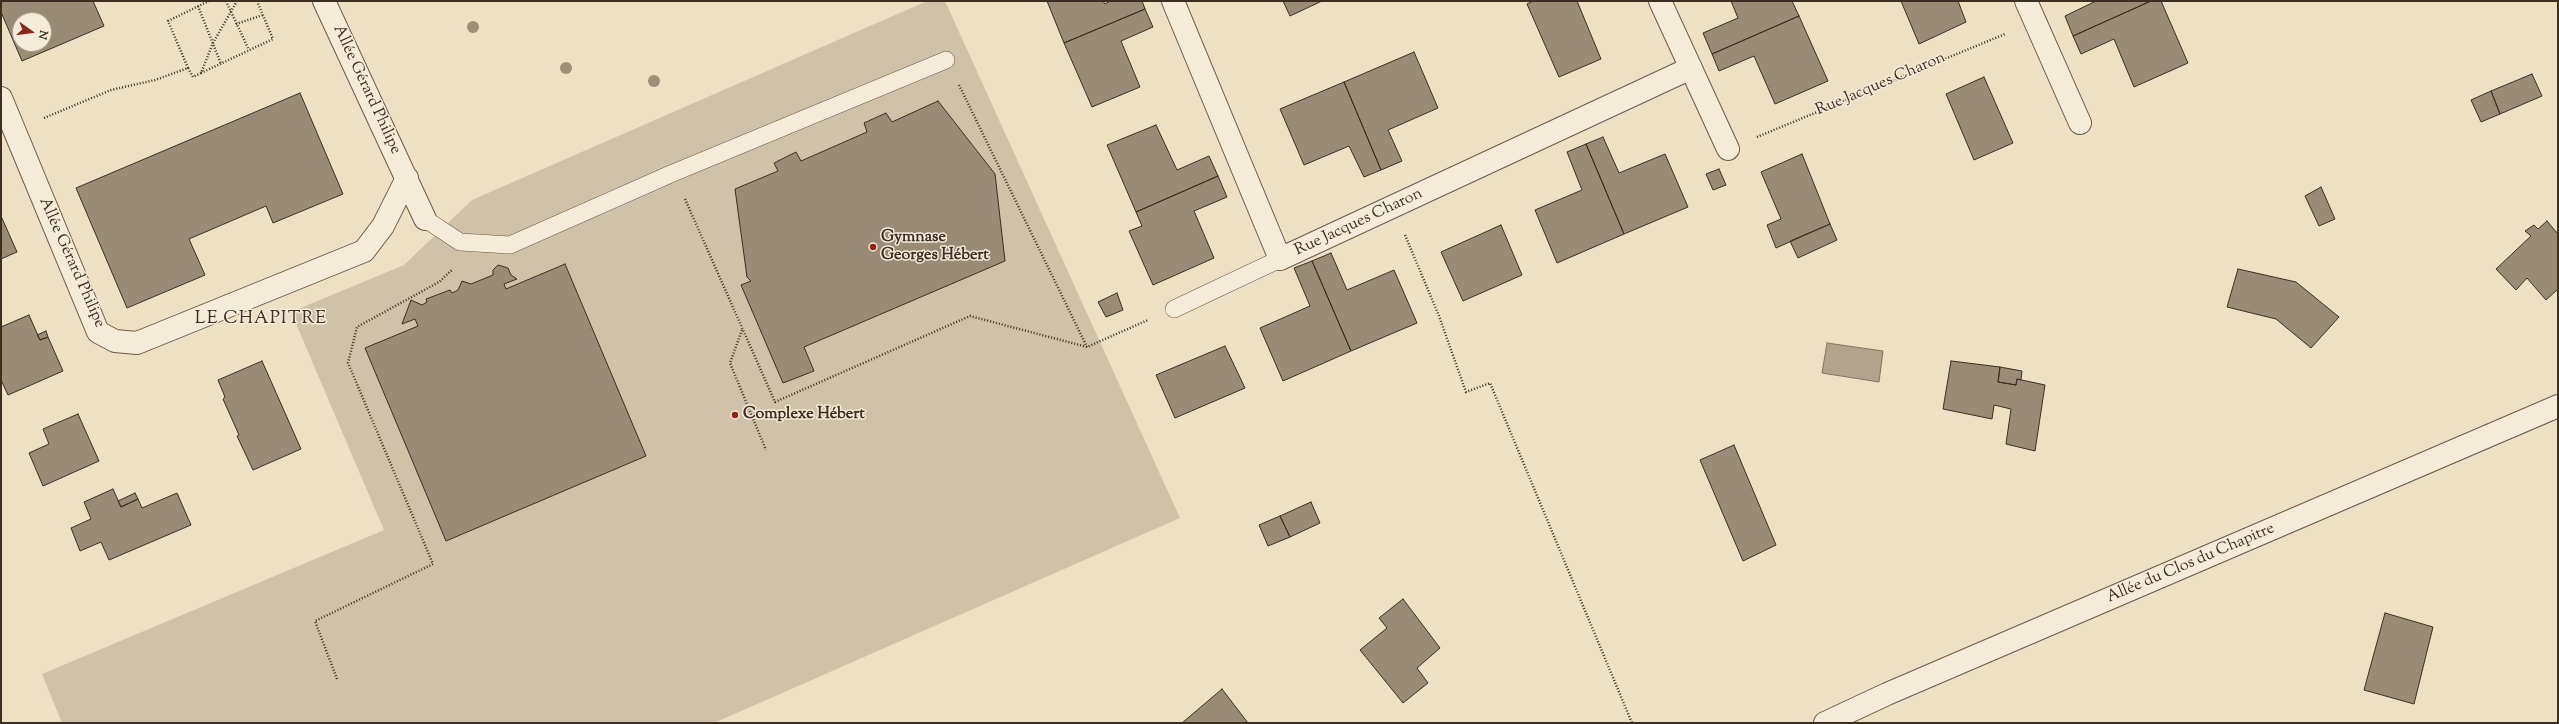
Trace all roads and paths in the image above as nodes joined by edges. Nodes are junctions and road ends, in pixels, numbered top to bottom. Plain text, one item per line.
1 (209, 1) edge
2 (226, 1) edge
3 (237, 1) edge
4 (257, 1) edge
5 (324, 1) edge
6 (1173, 1) edge
7 (1660, 1) edge
8 (2026, 1) edge
9 (198, 6) junction
10 (231, 12) junction
11 (263, 15) junction
12 (2035, 21) junction
13 (236, 24) junction
14 (213, 43) junction
15 (249, 50) junction
16 (946, 60) joint
17 (221, 64) junction
18 (188, 68) junction
19 (1691, 68) junction
20 (201, 72) junction
21 (1, 98) edge
22 (2080, 123) dead end
23 (15, 131) junction
24 (1728, 149) joint
25 (673, 173) junction
26 (407, 178) junction
27 (1393, 207) junction
28 (425, 219) joint
29 (460, 242) junction
30 (1280, 259) junction
31 (1174, 309) joint
32 (743, 329) junction
33 (1087, 348) junction
34 (2558, 406) edge
35 (766, 450) dead end
36 (337, 678) dead end
37 (1632, 723) edge
38 (1824, 723) edge

1 - 9 path
2 - 10 path
3 - 10 path
4 - 11 path
5 - 26 street, Allée Gérard Philipe
6 - 30 street, Rue Jacques Charon
7 - 19 street
8 - 12 street
9 - 14 path
9 - 18 path
10 - 13 path
10 - 14 path
11 - 13 path
11 - 15 path
12 - 22 street
12 - 24 path, Rue Jacques Charon
13 - 15 path
14 - 17 path
14 - 20 path
15 - 17 path
16 - 25 lane
16 - 33 path
17 - 20 path
18 - 20 path
18 - 23 path
19 - 24 street
19 - 27 street, Rue Jacques Charon
21 - 23 street, Allée Gérard Philipe
23 - 26 street, Allée Gérard Philipe
25 - 29 lane
25 - 32 path
26 - 28 street, Allée Gérard Philipe
27 - 30 street, Rue Jacques Charon
27 - 37 path
28 - 29 lane
29 - 36 path
30 - 31 lane
31 - 33 path
32 - 33 path
32 - 35 path
34 - 38 street, Allée du Clos du Chapitre

